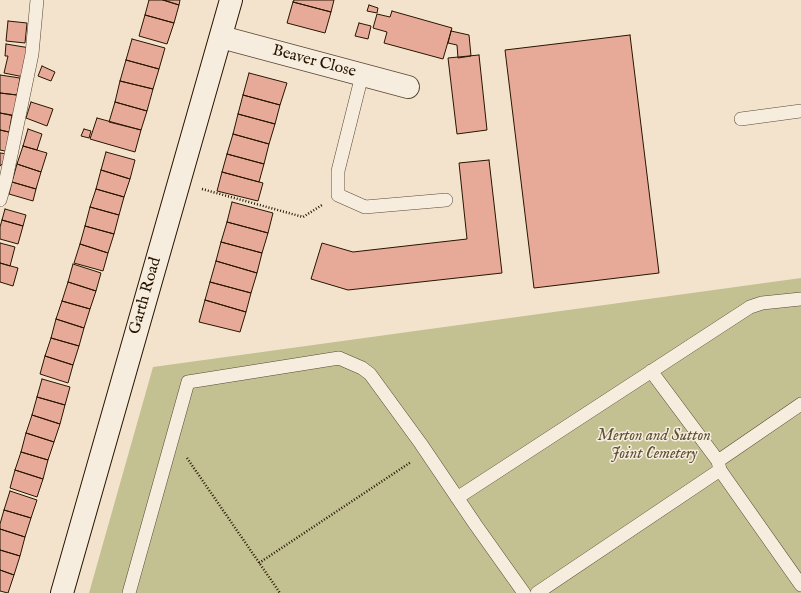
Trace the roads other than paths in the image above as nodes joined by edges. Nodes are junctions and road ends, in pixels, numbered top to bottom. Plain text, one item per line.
1 (37, 0) edge
2 (231, 0) edge
3 (221, 37) junction
4 (362, 75) junction
5 (408, 87) dead end
6 (801, 111) edge
7 (741, 119) dead end
8 (3, 178) edge
9 (0, 200) edge
10 (446, 200) dead end
11 (801, 299) edge
12 (651, 371) junction
13 (801, 404) edge
14 (719, 466) junction
15 (457, 498) junction
16 (801, 585) edge
17 (62, 593) edge
18 (129, 593) edge
19 (524, 593) edge
20 (537, 593) edge

1 - 8 lane
2 - 3 street, Garth Road
3 - 4 street, Beaver Close
3 - 17 street, Garth Road
4 - 5 street, Beaver Close
4 - 10 lane
6 - 7 lane
8 - 9 lane
11 - 12 lane
12 - 14 lane
12 - 15 lane
13 - 14 lane
14 - 16 lane
14 - 20 lane
15 - 18 lane
15 - 19 lane

